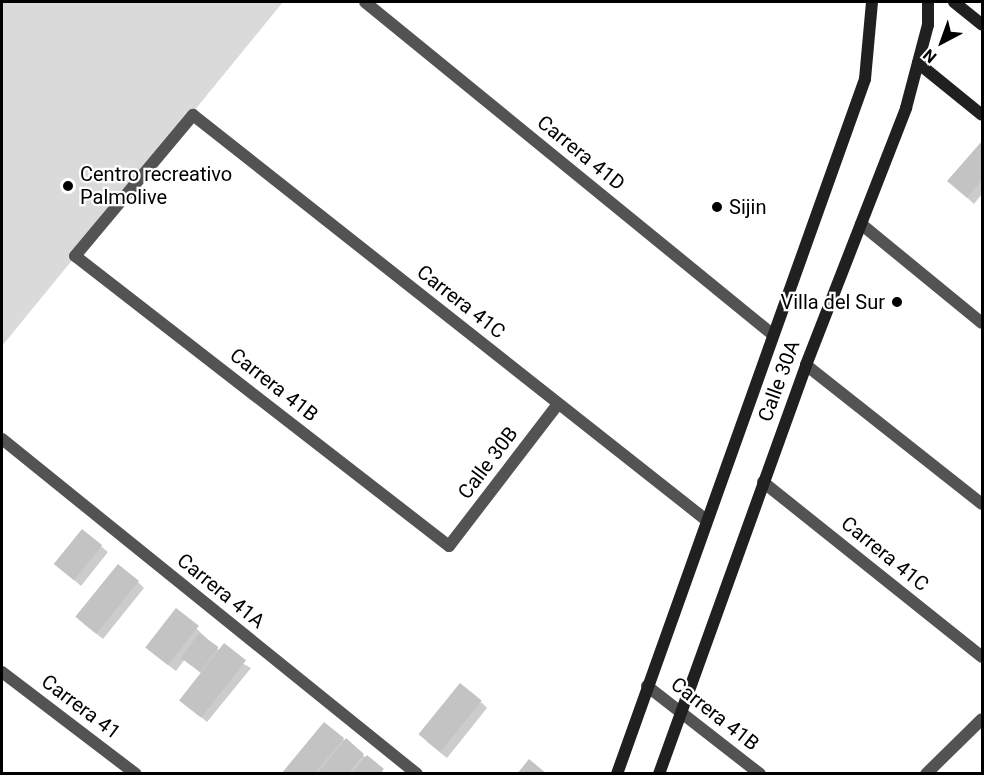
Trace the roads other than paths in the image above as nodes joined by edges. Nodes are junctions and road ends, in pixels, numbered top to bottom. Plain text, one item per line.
1 (365, 2) edge
2 (872, 2) edge
3 (928, 2) edge
4 (954, 2) edge
5 (982, 25) edge
6 (918, 63) junction
7 (193, 115) joint
8 (982, 115) edge
9 (861, 224) junction
10 (982, 323) edge
11 (772, 334) junction
12 (806, 365) junction
13 (558, 404) junction
14 (2, 439) edge
15 (763, 482) junction
16 (982, 504) edge
17 (705, 519) junction
18 (449, 546) joint
19 (982, 657) edge
20 (2, 672) edge
21 (647, 686) junction
22 (681, 712) junction
23 (982, 719) edge
24 (136, 774) edge
25 (417, 774) edge
26 (617, 774) edge
27 (659, 774) edge
28 (760, 774) edge
29 (926, 774) edge

1 - 11 street, Carrera 41D
2 - 11 street, Calle 30A
3 - 6 street, Calle 30A
4 - 5 street
6 - 8 street
6 - 9 street, Calle 30A
7 - 13 street, Carrera 41C
7 - 18 street, Carrera 41B
9 - 10 street
9 - 12 street, Calle 30A
11 - 17 street, Calle 30A
12 - 15 street, Calle 30A
12 - 16 street
13 - 17 street, Carrera 41C
13 - 18 street, Calle 30B
14 - 25 street, Carrera 41A
15 - 19 street, Carrera 41C
15 - 22 street, Calle 30A
17 - 21 street, Calle 30A
20 - 24 street, Carrera 41
21 - 22 street, Carrera 41B
21 - 26 street, Calle 30A
22 - 27 street, Calle 30A
22 - 28 street, Carrera 41B
23 - 29 street

